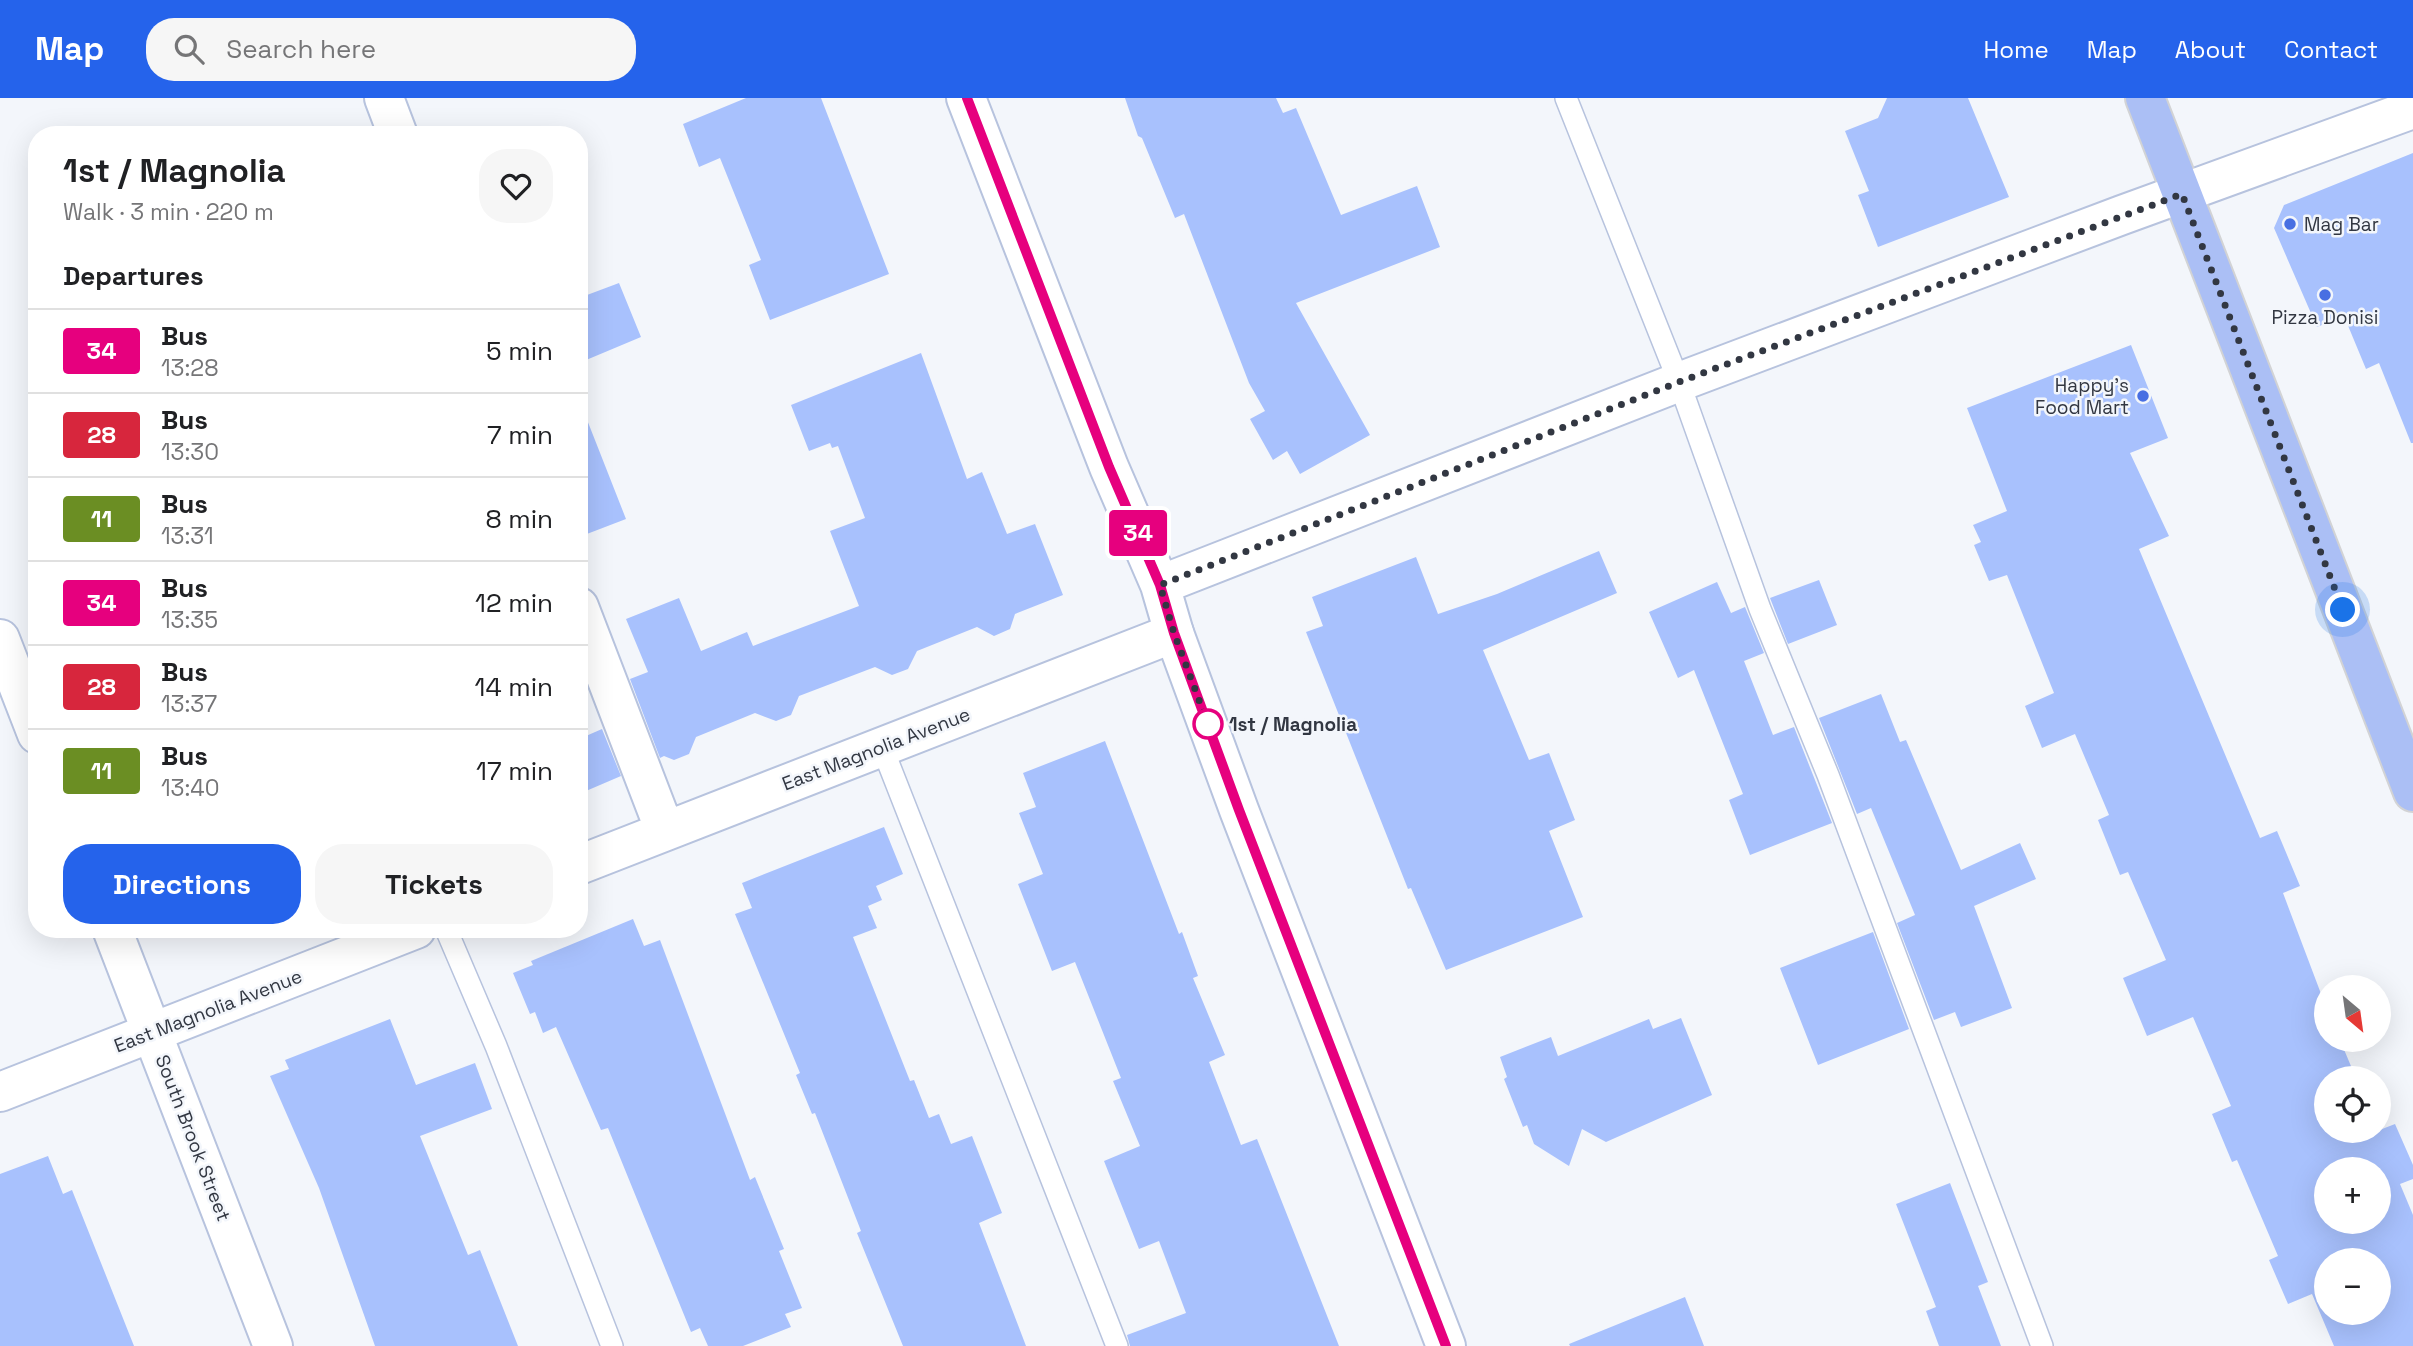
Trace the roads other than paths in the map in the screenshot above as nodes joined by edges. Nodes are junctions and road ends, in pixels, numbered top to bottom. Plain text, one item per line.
1 (384, 98) edge
2 (967, 98) edge
3 (1566, 98) edge
4 (2145, 98) edge
5 (2413, 110) edge
6 (395, 126) edge
7 (2182, 194) junction
8 (1679, 382) junction
9 (1160, 585) junction
10 (588, 630) edge
11 (1174, 633) junction
12 (0, 639) edge
13 (28, 711) edge
14 (882, 747) junction
15 (2413, 792) edge
16 (665, 831) junction
17 (588, 861) edge
18 (115, 938) edge
19 (393, 938) edge
20 (450, 938) edge
21 (152, 1033) junction
22 (0, 1092) edge
23 (273, 1346) edge
24 (612, 1346) edge
25 (1117, 1346) edge
26 (1446, 1346) edge
27 (2042, 1346) edge

1 - 6 street
2 - 9 street
3 - 8 lane
4 - 7 main road
5 - 7 street
7 - 8 street
7 - 15 main road
8 - 9 street
8 - 27 lane
9 - 11 street
10 - 16 street
11 - 14 street, East Magnolia Avenue
11 - 26 street
12 - 13 street
14 - 16 street, East Magnolia Avenue
14 - 25 lane
16 - 17 street, East Magnolia Avenue
18 - 21 street, South Brook Street
19 - 21 street, East Magnolia Avenue
20 - 24 lane
21 - 22 street, East Magnolia Avenue
21 - 23 street, South Brook Street

